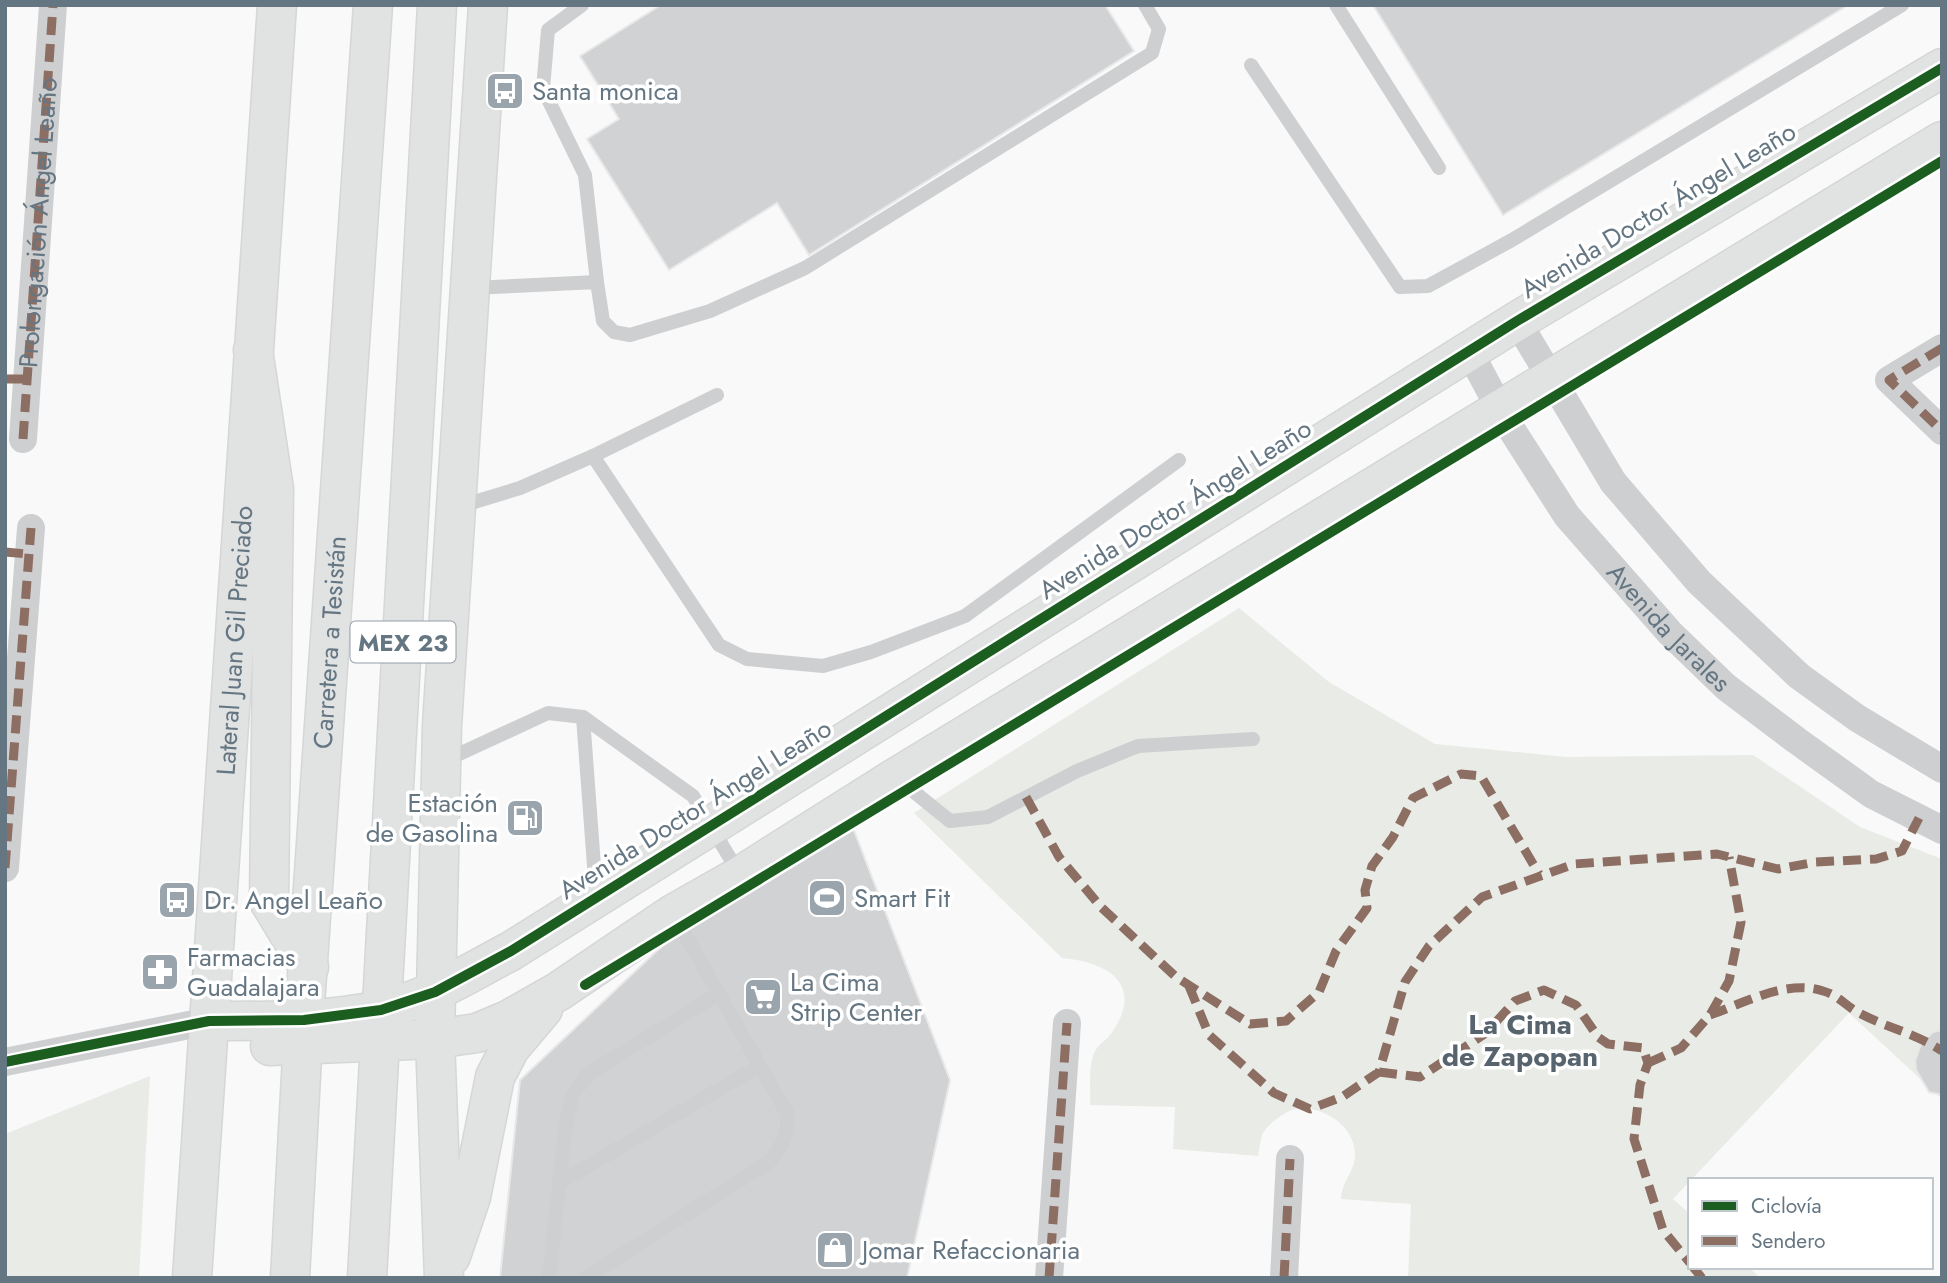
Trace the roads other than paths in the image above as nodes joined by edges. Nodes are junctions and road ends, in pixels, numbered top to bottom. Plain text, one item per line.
1 (53, 5) edge
2 (277, 5) edge
3 (373, 5) edge
4 (437, 5) edge
5 (488, 5) edge
6 (582, 5) edge
7 (1145, 5) edge
8 (1336, 5) edge
9 (1902, 5) edge
10 (1251, 65) dead end
11 (1942, 68) edge
12 (1942, 141) edge
13 (1439, 168) dead end
14 (597, 282) junction
15 (470, 289) junction
16 (1517, 321) junction
17 (1942, 348) edge
18 (253, 350) junction
19 (1469, 351) junction
20 (1550, 378) junction
21 (16, 379) edge
22 (717, 396) dead end
23 (1500, 409) junction
24 (1942, 431) edge
25 (23, 439) dead end
26 (593, 456) junction
27 (1179, 460) dead end
28 (456, 508) junction
29 (21, 545) edge
30 (583, 716) junction
31 (1253, 739) dead end
32 (844, 744) junction
33 (441, 762) junction
34 (1942, 769) edge
35 (885, 784) junction
36 (710, 824) junction
37 (1942, 830) edge
38 (5, 868) edge
39 (740, 876) junction
40 (596, 895) junction
41 (673, 914) junction
42 (309, 967) junction
43 (559, 991) junction
44 (435, 992) junction
45 (718, 994) junction
46 (1067, 1023) dead end
47 (380, 1027) junction
48 (209, 1032) junction
49 (304, 1034) junction
50 (435, 1039) junction
51 (5, 1062) edge
52 (760, 1066) junction
53 (1290, 1159) dead end
54 (559, 1183) junction
55 (444, 1276) edge
56 (192, 1278) edge
57 (290, 1278) edge
58 (366, 1278) edge
59 (549, 1278) edge
60 (585, 1278) edge
61 (1049, 1278) edge
62 (1284, 1278) edge

1 - 21 street, Prolongación Ángel Leaño
2 - 18 main road, Lateral Juan Gil Preciado
3 - 42 main road, Carretera a Tesistán / MEX 23
4 - 47 main road, MEX 23
5 - 15 main road
6 - 14 lane
7 - 14 lane
8 - 13 lane
9 - 10 lane
11 - 16 main road, Avenida Doctor Ángel Leaño
12 - 20 main road
14 - 15 lane
15 - 28 main road
16 - 19 main road, Avenida Doctor Ángel Leaño
16 - 20 street, Avenida Jarales
17 - 24 street
18 - 42 main road
18 - 48 main road, Lateral Juan Gil Preciado
19 - 23 street, Avenida Jarales
19 - 32 main road, Avenida Doctor Ángel Leaño
20 - 23 main road
20 - 34 street, Avenida Jarales
21 - 25 street, Prolongación Ángel Leaño
22 - 26 lane
23 - 35 main road
23 - 37 street, Avenida Jarales
26 - 27 lane
26 - 28 lane
28 - 33 main road
29 - 38 street
30 - 33 lane
30 - 36 lane
30 - 40 lane
31 - 35 lane
32 - 35 main road
32 - 36 main road, Avenida Doctor Ángel Leaño
33 - 44 main road
35 - 39 main road
36 - 39 lane
36 - 40 main road, Avenida Doctor Ángel Leaño
39 - 41 main road
40 - 44 main road, Avenida Doctor Ángel Leaño
41 - 43 main road
41 - 45 lane
42 - 49 main road, Carretera a Tesistán / MEX 23
43 - 50 main road
43 - 55 main road
44 - 47 main road
44 - 50 main road
45 - 52 lane
45 - 54 lane
46 - 61 street
47 - 49 main road
47 - 50 main road
47 - 58 main road, MEX 23
48 - 49 main road
48 - 51 street
48 - 56 main road, Lateral Juan Gil Preciado
49 - 57 main road, Carretera a Tesistán / MEX 23
50 - 55 main road
52 - 54 lane
52 - 60 lane
53 - 62 street
54 - 59 lane

